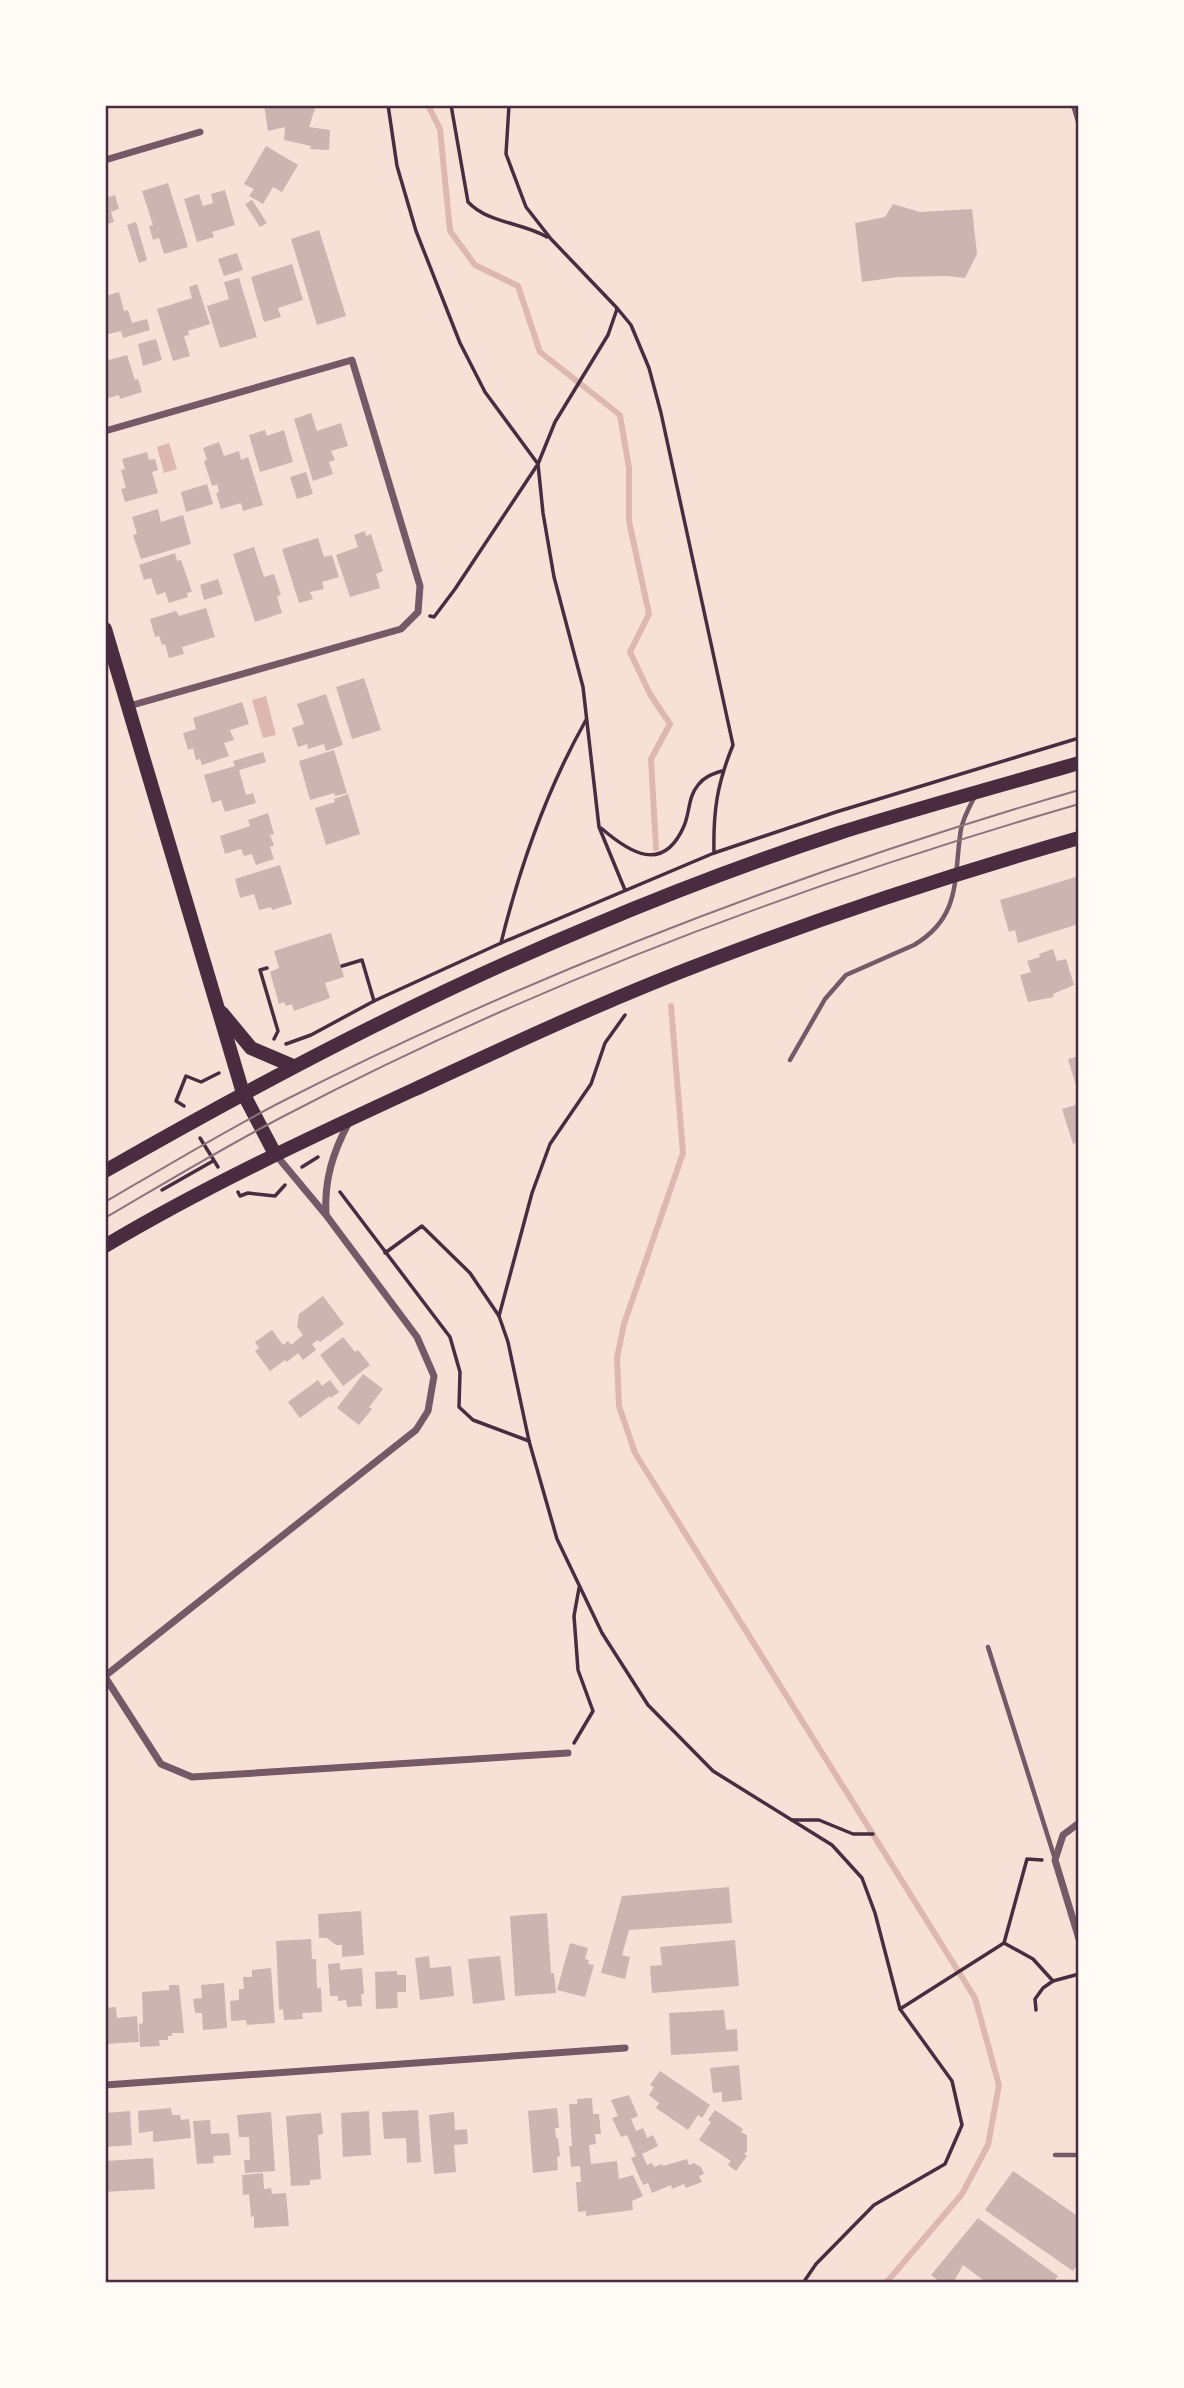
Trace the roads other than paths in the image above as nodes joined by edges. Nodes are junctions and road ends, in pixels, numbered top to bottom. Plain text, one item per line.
1 (1073, 105) edge
2 (1079, 125) edge
3 (200, 132) dead end
4 (105, 160) edge
5 (105, 431) edge
6 (105, 629) edge
7 (128, 706) junction
8 (1079, 763) edge
9 (976, 793) junction
10 (1079, 838) edge
11 (957, 873) junction
12 (219, 1010) junction
13 (790, 1060) dead end
14 (293, 1066) junction
15 (243, 1093) junction
16 (351, 1119) junction
17 (275, 1154) junction
18 (105, 1171) edge
19 (326, 1215) junction
20 (105, 1246) edge
21 (988, 1647) dead end
22 (105, 1676) edge
23 (568, 1753) road end
24 (1079, 1823) edge
25 (1055, 1860) junction
26 (1079, 1939) edge
27 (625, 2048) dead end
28 (105, 2085) edge
29 (1055, 2155) dead end
30 (1079, 2155) edge

1 - 2 lane
3 - 4 street
5 - 7 street
6 - 7 main road
7 - 12 main road
8 - 9 main road
9 - 11 lane
9 - 14 main road
10 - 11 main road
11 - 13 lane
11 - 16 main road
12 - 14 main road
12 - 15 main road
14 - 15 main road
15 - 17 main road
15 - 18 main road
16 - 17 main road
16 - 19 street
17 - 19 street
17 - 20 main road
19 - 22 street
21 - 25 lane
22 - 23 street
24 - 25 street
25 - 26 street
27 - 28 street
29 - 30 lane

